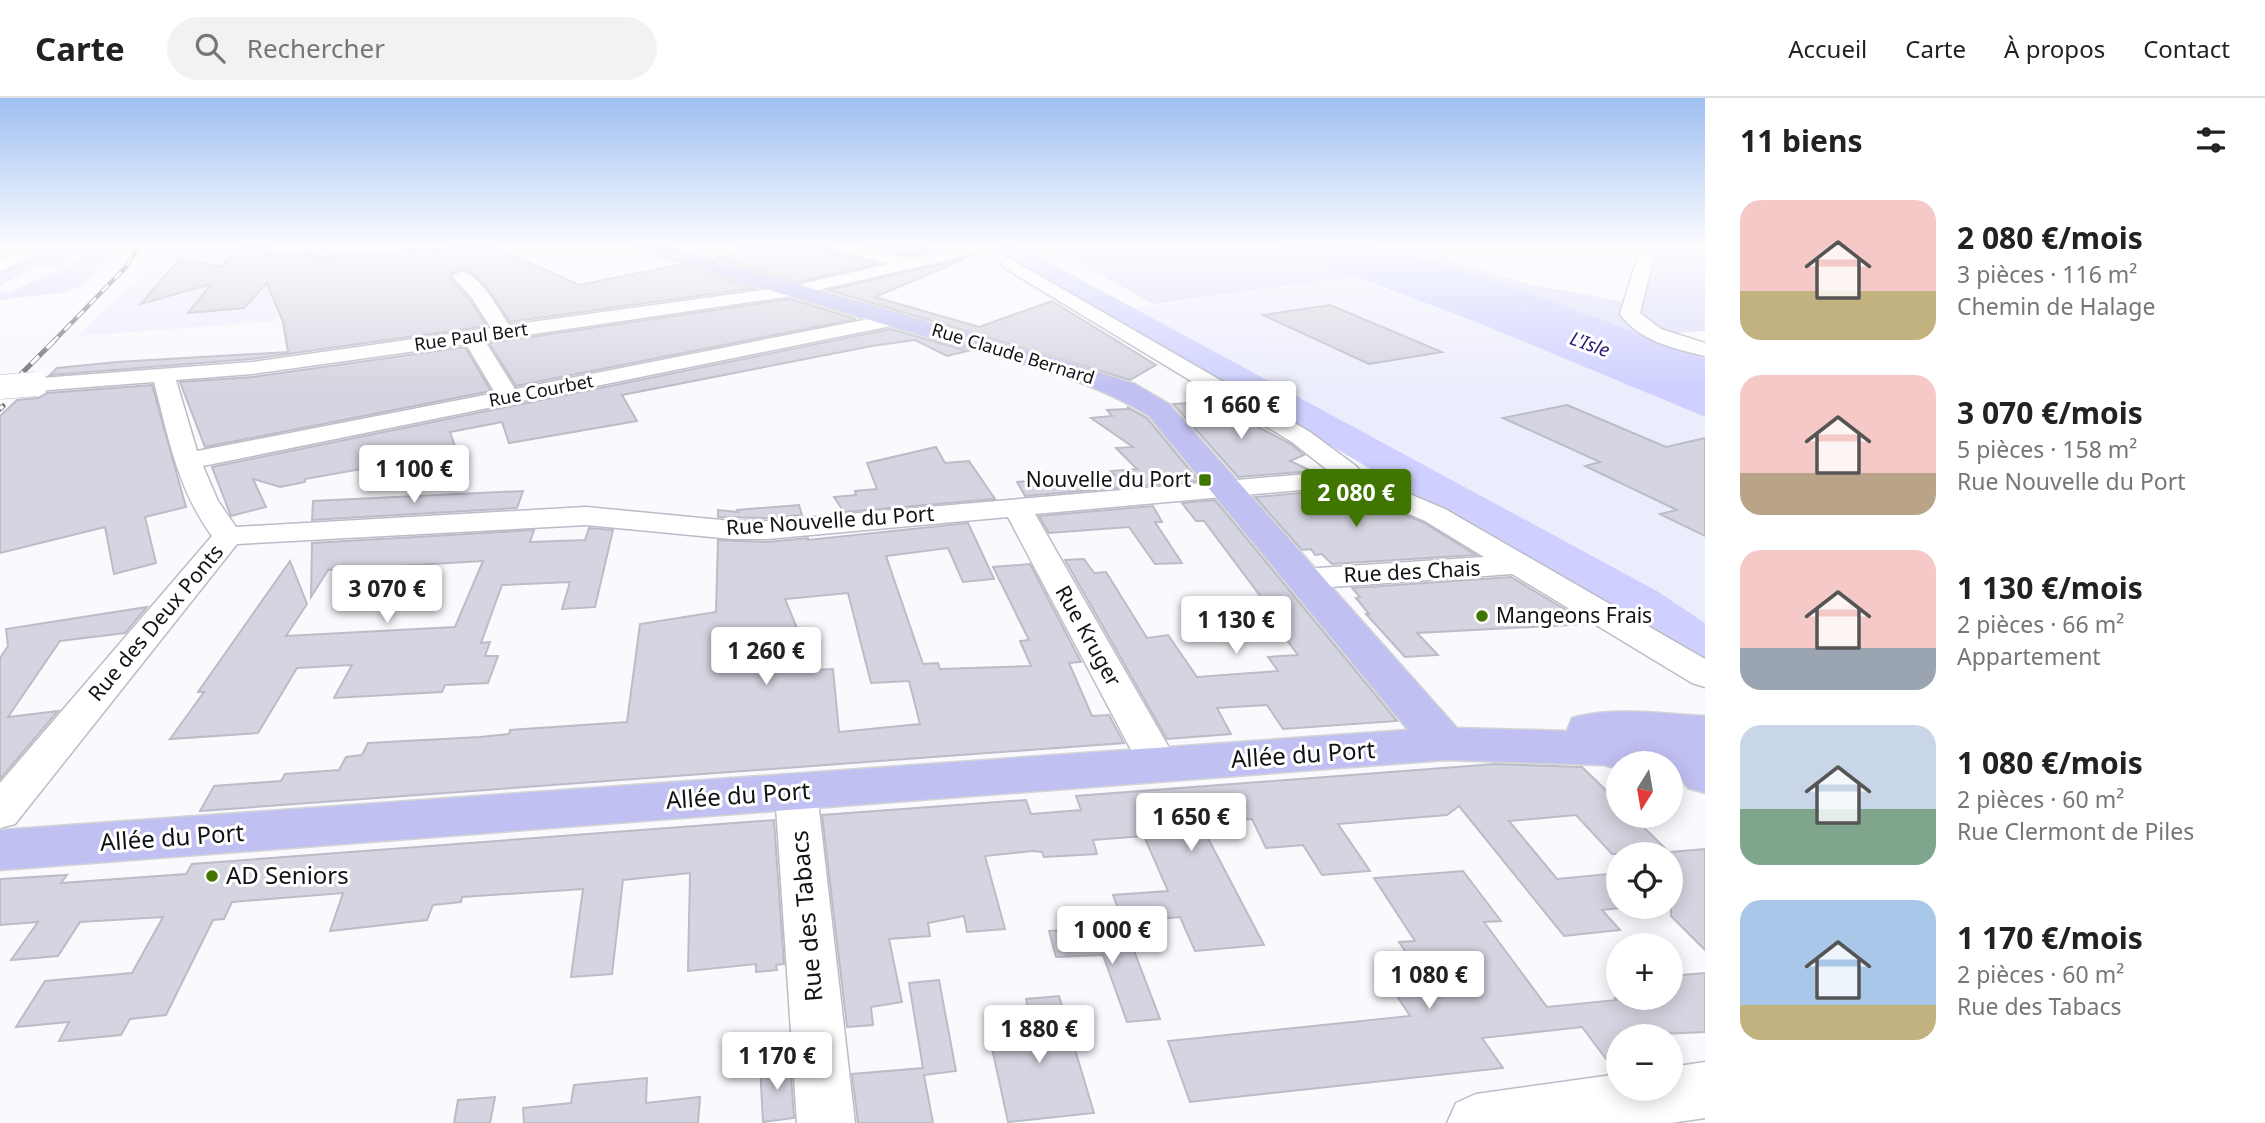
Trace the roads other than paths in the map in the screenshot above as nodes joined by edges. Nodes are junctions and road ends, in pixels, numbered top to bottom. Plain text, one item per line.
1 (477, 293) edge
2 (779, 293) edge
3 (798, 293) edge
4 (1059, 293) edge
5 (1636, 293) edge
6 (894, 320) junction
7 (504, 332) junction
8 (472, 337) junction
9 (1705, 351) edge
10 (164, 376) junction
11 (0, 387) edge
12 (509, 397) junction
13 (188, 461) junction
14 (1348, 478) junction
15 (1226, 488) junction
16 (1017, 507) junction
17 (228, 536) junction
18 (1521, 564) junction
19 (1303, 579) junction
20 (1705, 675) edge
21 (1393, 684) junction
22 (1523, 732) junction
23 (1705, 732) edge
24 (1460, 744) junction
25 (1613, 751) edge
26 (1159, 765) junction
27 (1684, 769) edge
28 (1705, 776) edge
29 (796, 792) junction
30 (0, 812) edge
31 (0, 850) edge
32 (1705, 1090) edge
33 (826, 1123) edge
34 (1476, 1123) edge

1 - 7 street
2 - 7 street, Rue Paul Bert
3 - 6 main road, Rue Claude Bernard
4 - 14 street
5 - 9 street
6 - 12 street, Rue Courbet
6 - 15 main road, Rue Claude Bernard
7 - 8 street, Rue Paul Bert
8 - 10 street, Rue Paul Bert
8 - 12 street
10 - 11 street, Rue Paul Bert, bridge
10 - 13 street, Rue des Deux Ponts
12 - 13 street, Rue Courbet
13 - 17 street, Rue des Deux Ponts
14 - 15 street, Rue Nouvelle du Port
14 - 18 street
15 - 16 street, Rue Nouvelle du Port
15 - 19 main road, Rue Claude Bernard
16 - 17 street, Rue Nouvelle du Port
16 - 26 street, Rue Kruger
17 - 30 street, Rue des Deux Ponts
18 - 19 street, Rue des Chais
18 - 20 street
19 - 21 main road, Rue Claude Bernard
21 - 22 main road
21 - 24 main road, Rue Claude Bernard
22 - 23 main road, Allée du Port
22 - 24 main road, Allée du Port
23 - 28 main road
24 - 25 main road, Allée du Port
24 - 26 main road, Allée du Port
26 - 29 main road, Allée du Port
27 - 28 main road
29 - 31 main road, Allée du Port
29 - 33 street, Rue des Tabacs
32 - 34 street

